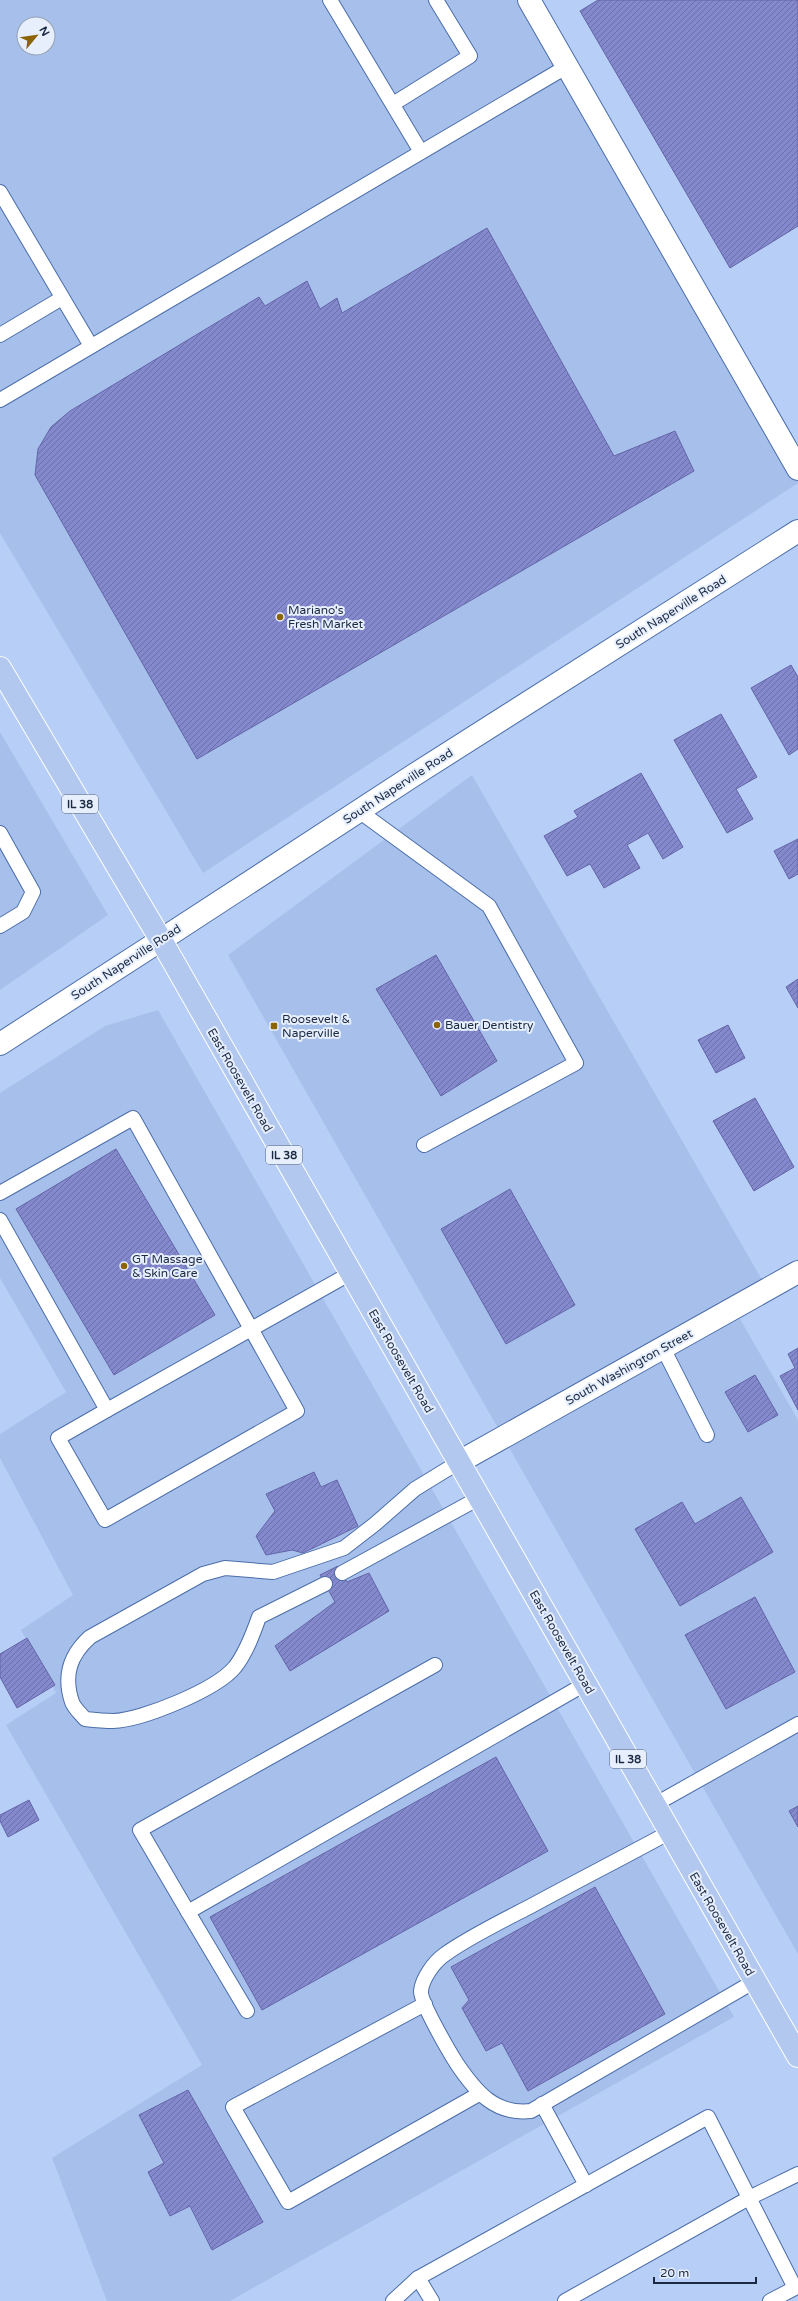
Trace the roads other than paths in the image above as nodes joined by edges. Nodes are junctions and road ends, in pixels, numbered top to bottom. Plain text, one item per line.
1 (330, 0) edge
2 (436, 0) edge
3 (529, 0) edge
4 (566, 67) junction
5 (393, 104) junction
6 (421, 152) junction
7 (0, 192) edge
8 (62, 298) junction
9 (0, 335) edge
10 (91, 346) junction
11 (0, 400) edge
12 (798, 469) edge
13 (798, 531) edge
14 (0, 668) edge
15 (359, 811) junction
16 (0, 833) edge
17 (0, 926) edge
18 (161, 940) junction
19 (0, 1044) edge
20 (424, 1145) dead end
21 (0, 1193) edge
22 (0, 1220) edge
23 (798, 1272) edge
24 (351, 1273) junction
25 (251, 1329) junction
26 (663, 1348) junction
27 (107, 1410) junction
28 (707, 1435) dead end
29 (459, 1462) junction
30 (479, 1498) junction
31 (342, 1573) dead end
32 (325, 1584) dead end
33 (435, 1664) dead end
34 (585, 1684) junction
35 (798, 1724) edge
36 (654, 1805) junction
37 (670, 1832) junction
38 (188, 1912) junction
39 (755, 1981) junction
40 (425, 2004) junction
41 (247, 2011) dead end
42 (798, 2056) edge
43 (479, 2094) junction
44 (542, 2104) junction
45 (798, 2174) edge
46 (586, 2185) junction
47 (749, 2198) junction
48 (418, 2278) junction
49 (796, 2291) edge
50 (393, 2301) edge
51 (432, 2301) edge
52 (564, 2301) edge
53 (770, 2301) edge

1 - 5 lane
2 - 5 lane
3 - 4 street
4 - 6 lane
4 - 12 street
5 - 6 lane
6 - 10 lane
7 - 8 lane
8 - 9 lane
8 - 10 lane
10 - 11 lane
13 - 15 street, South Naperville Road
14 - 18 main road, East Roosevelt Road / IL 38
15 - 18 street, South Naperville Road
15 - 20 lane
16 - 17 lane
18 - 19 street, South Naperville Road
18 - 24 main road, East Roosevelt Road / IL 38
21 - 25 lane
22 - 27 lane
23 - 26 street, South Washington Street
24 - 25 lane
24 - 29 main road, East Roosevelt Road / IL 38
25 - 27 lane
25 - 27 lane
26 - 28 lane
26 - 29 street, South Washington Street
29 - 30 main road, East Roosevelt Road / IL 38
29 - 32 lane
30 - 31 lane
30 - 34 main road, East Roosevelt Road / IL 38
33 - 38 lane
34 - 36 main road, East Roosevelt Road / IL 38
34 - 38 lane
35 - 36 lane
36 - 37 main road, East Roosevelt Road / IL 38
37 - 39 main road, East Roosevelt Road / IL 38
37 - 40 lane
38 - 41 lane
39 - 42 main road, East Roosevelt Road / IL 38
39 - 44 lane
40 - 43 lane
40 - 43 lane
43 - 44 lane
44 - 46 lane
45 - 47 lane
46 - 47 lane
46 - 48 lane
47 - 49 lane
47 - 52 lane
48 - 50 lane
48 - 51 lane
49 - 53 lane

